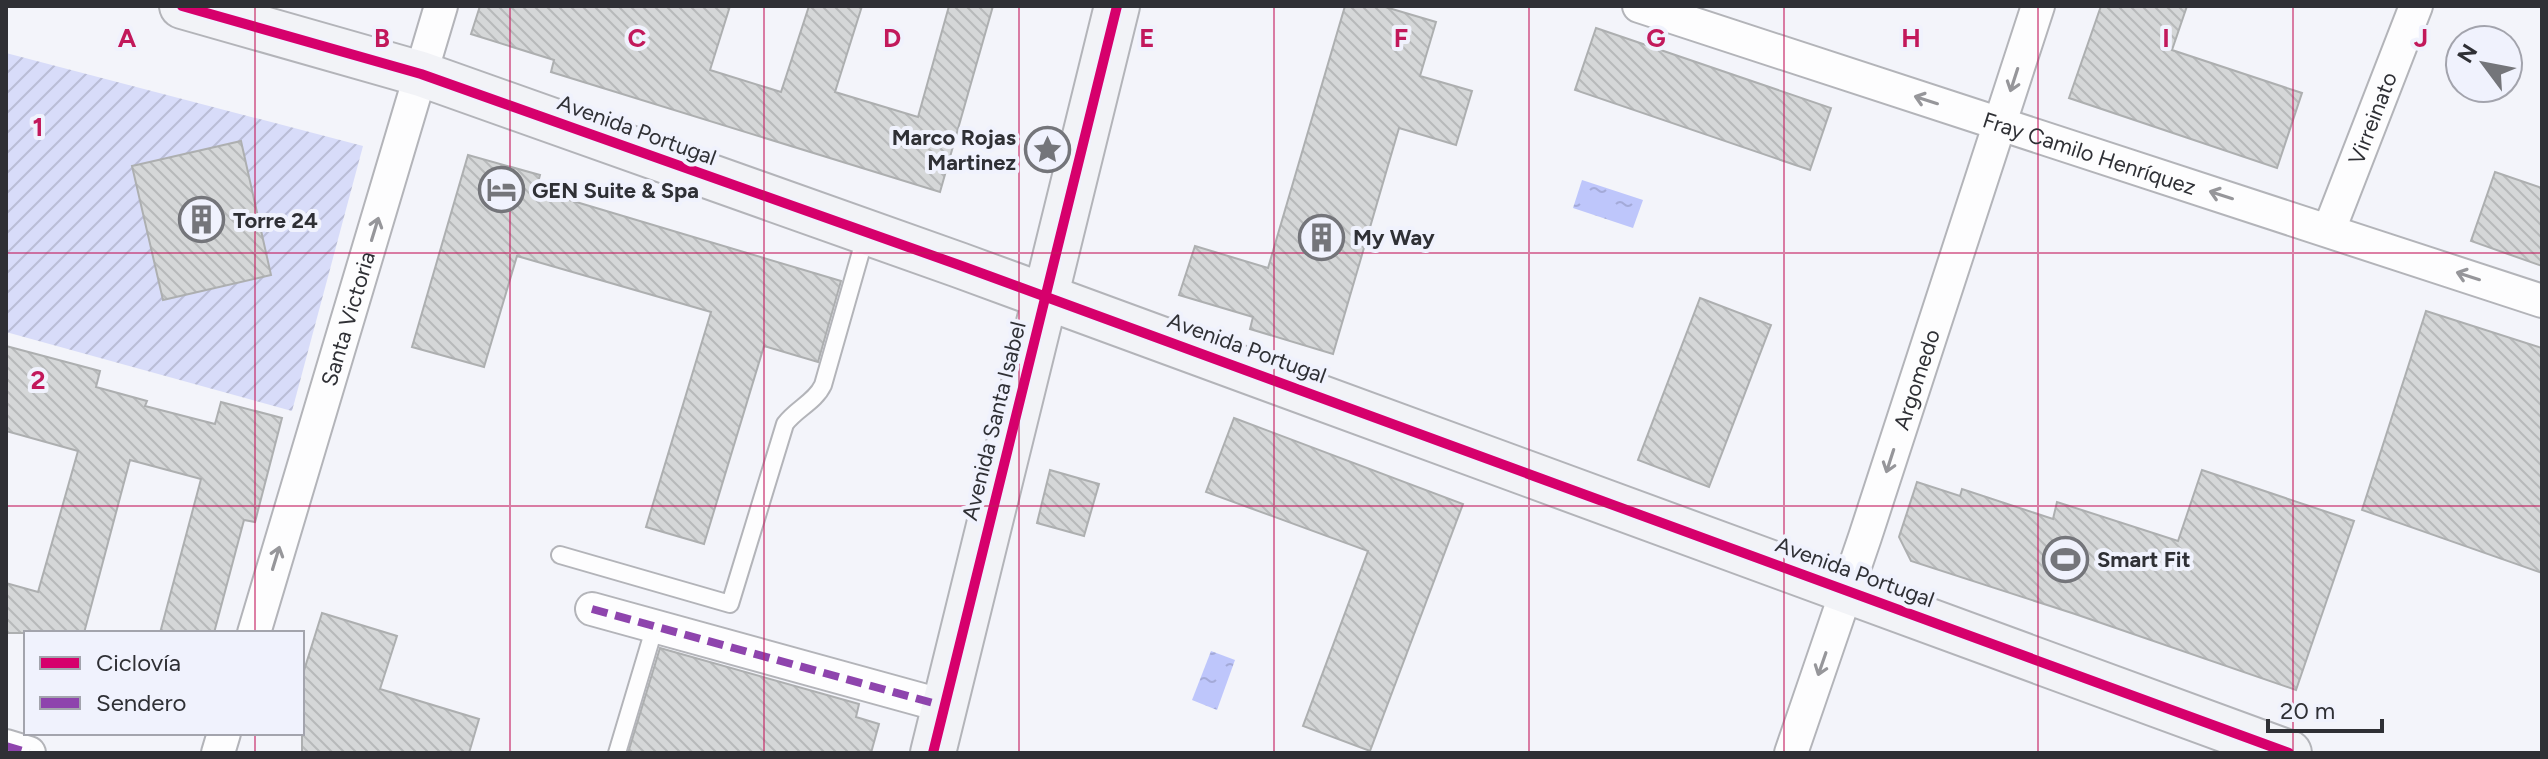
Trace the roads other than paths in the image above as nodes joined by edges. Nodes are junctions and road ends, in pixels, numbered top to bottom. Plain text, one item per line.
1 (182, 6) edge
2 (441, 6) edge
3 (1117, 6) edge
4 (1639, 6) edge
5 (2038, 6) edge
6 (2416, 6) edge
7 (421, 74) junction
8 (2000, 125) junction
9 (2329, 230) junction
10 (866, 232) junction
11 (1046, 296) junction
12 (2542, 301) edge
13 (560, 555) dead end
14 (1847, 591) junction
15 (592, 609) dead end
16 (655, 626) junction
17 (255, 631) edge
18 (944, 706) junction
19 (6, 746) edge
20 (29, 753) edge
21 (617, 753) edge
22 (933, 753) edge
23 (1791, 753) edge
24 (2289, 753) edge

1 - 7 main road, Avenida Portugal
2 - 7 street, Santa Victoria
3 - 11 main road, Avenida Santa Isabel
8 -> 4 street, Fray Camilo Henríquez
5 -> 8 street, Argomedo
6 - 9 street, Virreinato
7 - 10 main road, Avenida Portugal
17 -> 7 street, Santa Victoria
9 -> 8 street, Fray Camilo Henríquez
8 -> 14 street, Argomedo
12 -> 9 street, Fray Camilo Henríquez
10 - 11 main road, Avenida Portugal
10 - 13 lane
11 - 14 main road, Avenida Portugal
11 - 18 main road, Avenida Santa Isabel
14 -> 23 street, Argomedo
14 - 24 main road, Avenida Portugal
15 - 16 street
16 - 18 street
16 - 21 lane
18 - 22 main road, Avenida Santa Isabel
19 - 20 street

